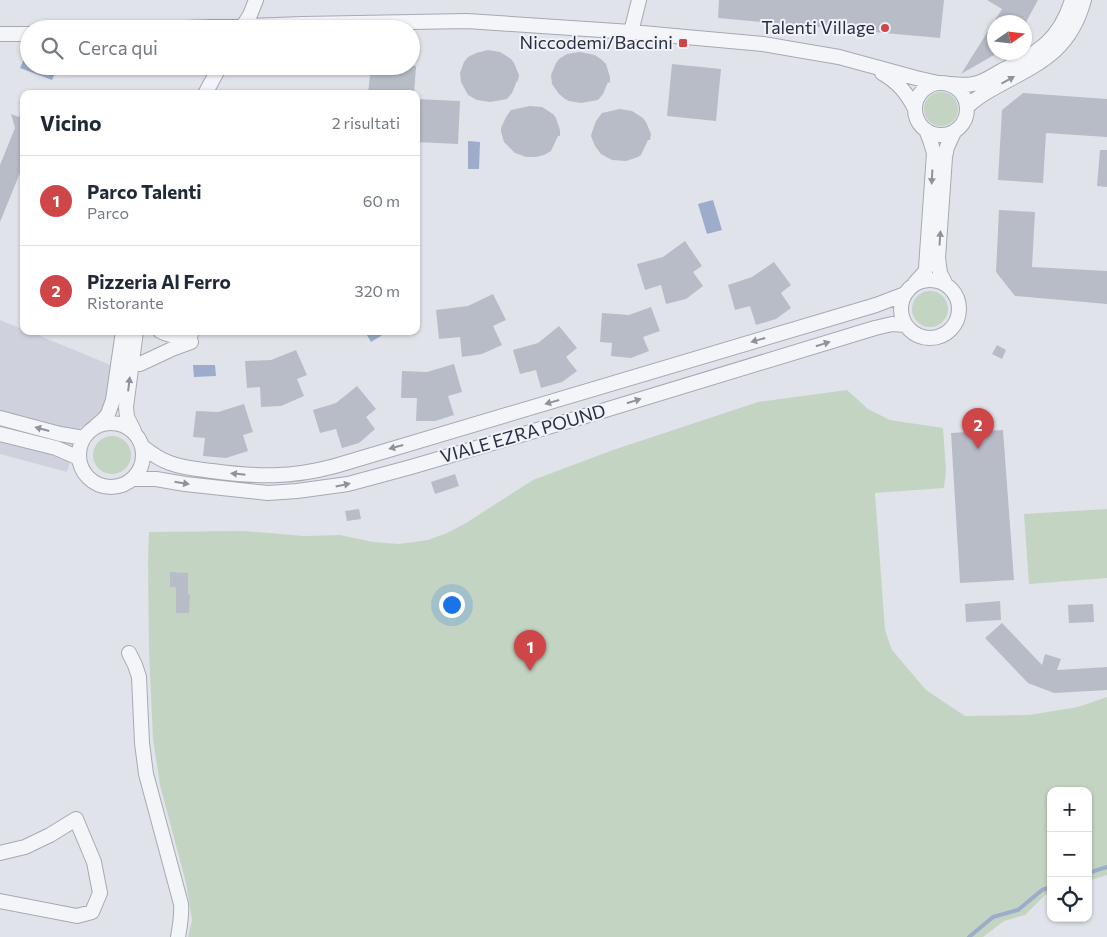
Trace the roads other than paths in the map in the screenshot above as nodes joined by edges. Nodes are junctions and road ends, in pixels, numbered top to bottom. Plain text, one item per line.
1 (256, 0) edge
2 (638, 0) edge
3 (1072, 0) edge
4 (1084, 0) edge
5 (247, 20) edge
6 (420, 22) edge
7 (631, 32) junction
8 (0, 34) edge
9 (20, 34) edge
10 (864, 63) junction
11 (215, 75) edge
12 (944, 83) junction
13 (207, 90) edge
14 (968, 106) junction
15 (915, 109) junction
16 (926, 130) junction
17 (954, 132) junction
18 (946, 285) junction
19 (908, 290) junction
20 (905, 325) junction
21 (784, 332) junction
22 (122, 335) edge
23 (135, 335) edge
24 (168, 335) edge
25 (120, 353) junction
26 (789, 354) junction
27 (132, 361) junction
28 (586, 392) junction
29 (592, 414) junction
30 (0, 418) edge
31 (96, 426) junction
32 (134, 432) junction
33 (0, 434) edge
34 (84, 438) junction
35 (143, 447) junction
36 (79, 458) junction
37 (134, 479) junction
38 (128, 653) dead end
39 (0, 853) edge
40 (0, 901) edge
41 (178, 937) edge

1 - 5 street
2 - 7 street
3 - 12 street
14 -> 4 street
6 - 7 street
7 - 10 street
8 - 9 street
10 - 12 street
10 - 15 street
11 - 13 street
12 - 14 street
12 - 15 street
14 - 17 street
15 - 16 street
16 - 17 street
16 -> 19 street
18 -> 17 street
18 - 19 street
18 - 20 street
19 - 20 street
19 - 21 street, VIALE EZRA POUND
26 -> 20 street, VIALE EZRA POUND
21 - 26 street
21 -> 28 street, VIALE EZRA POUND
22 - 25 street
23 - 27 street
24 - 27 street
25 - 27 street
25 - 31 street
29 -> 26 street, VIALE EZRA POUND
32 -> 27 street
28 - 29 street
28 -> 35 street, VIALE EZRA POUND
37 -> 29 street, VIALE EZRA POUND
34 -> 30 street
31 - 32 street
31 - 34 street
32 - 35 street
33 - 36 street
34 - 36 street
35 - 37 street
36 - 37 street
38 - 41 street
39 - 40 street

